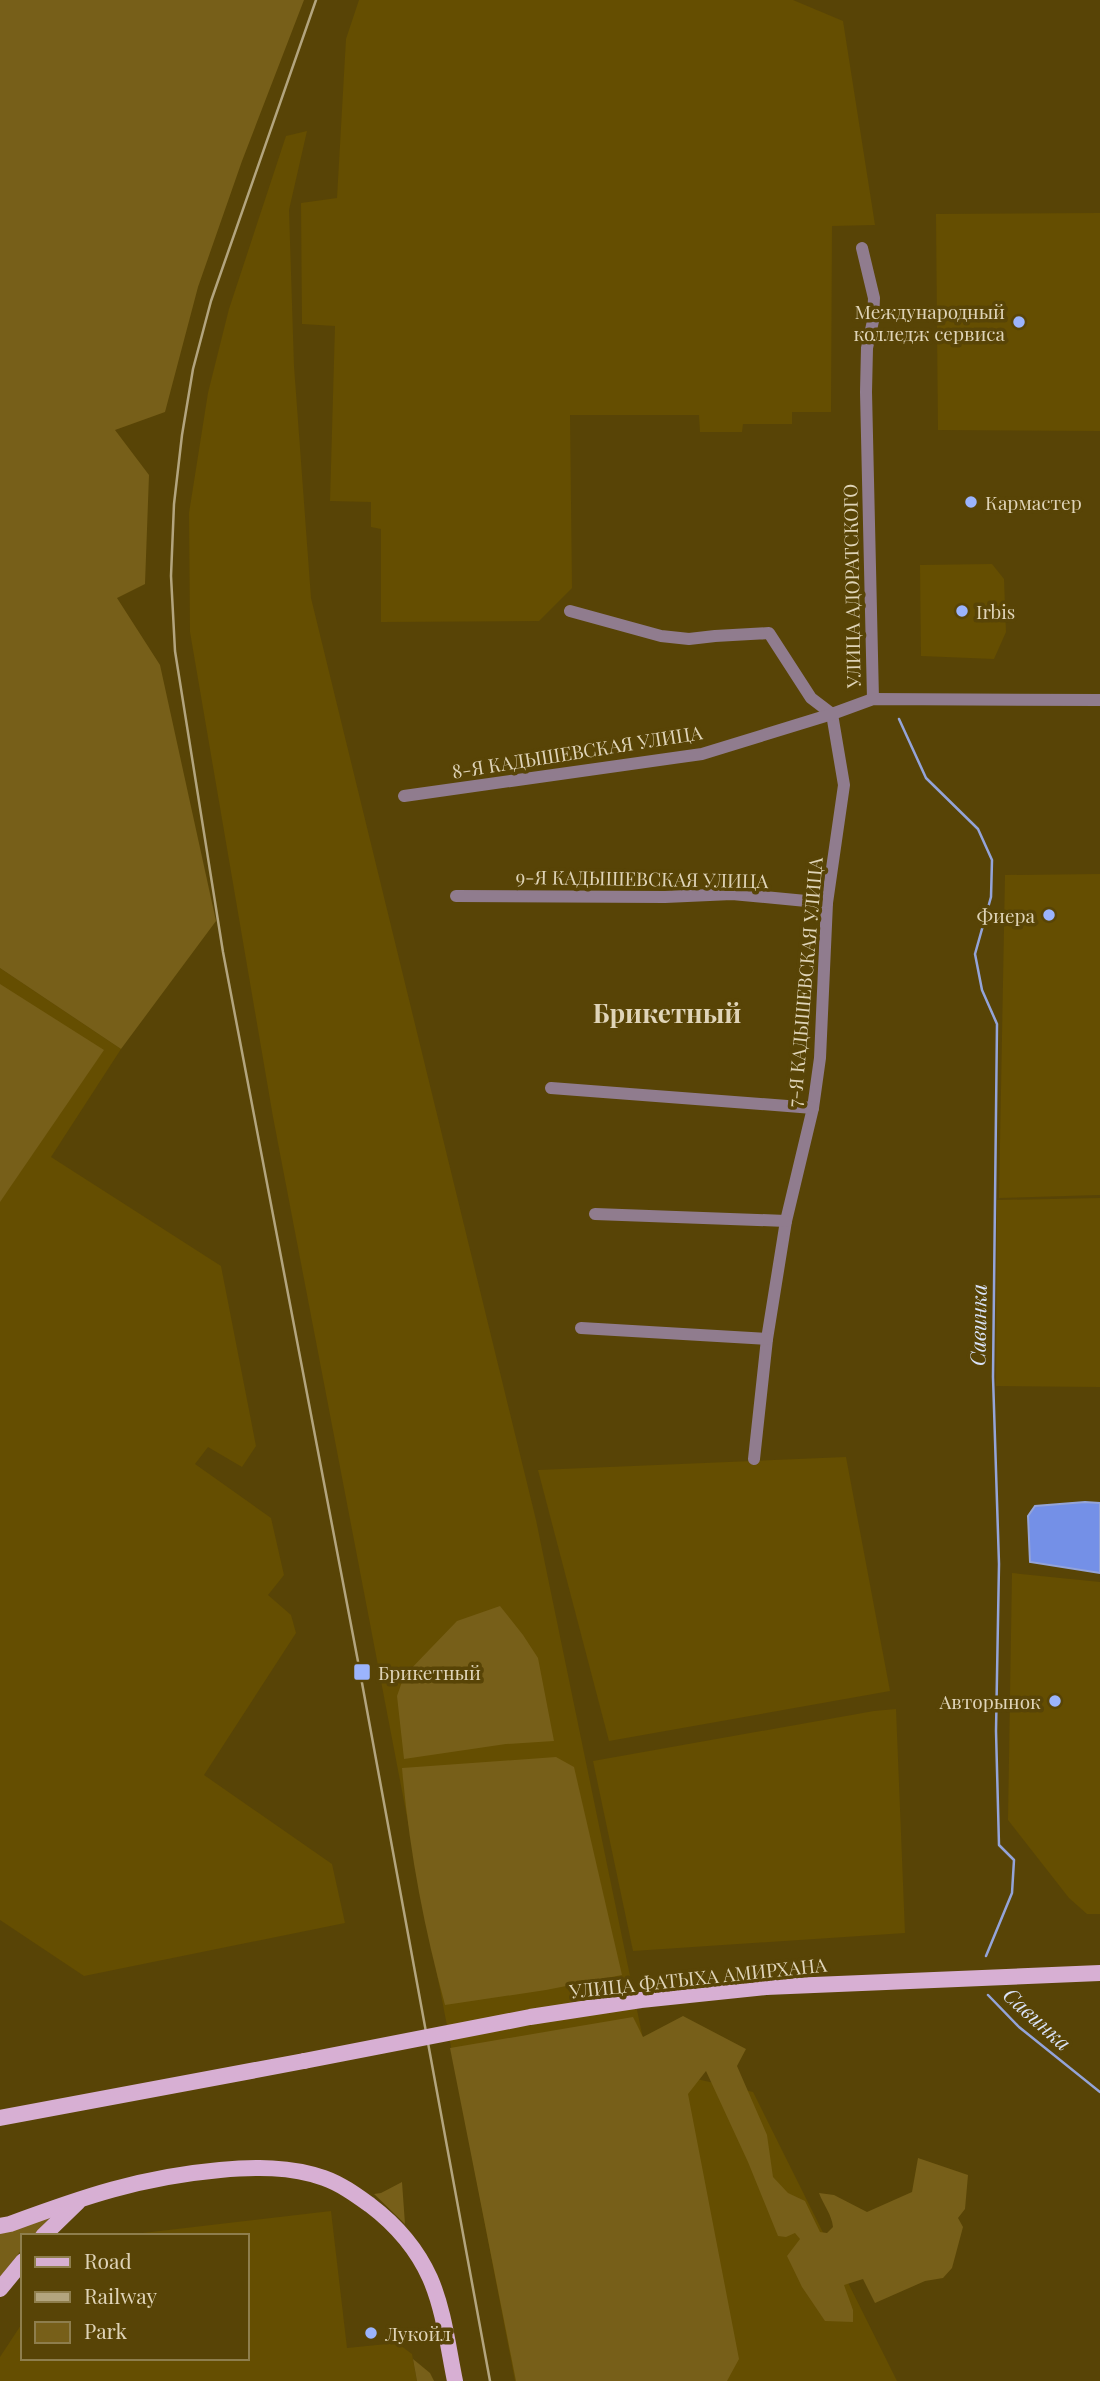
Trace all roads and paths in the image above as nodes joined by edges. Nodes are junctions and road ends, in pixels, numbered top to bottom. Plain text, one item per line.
1 (862, 248) dead end
2 (570, 611) dead end
3 (873, 699) junction
4 (1100, 700) edge
5 (832, 714) junction
6 (404, 796) dead end
7 (456, 896) dead end
8 (827, 903) junction
9 (551, 1088) dead end
10 (813, 1108) junction
11 (595, 1214) dead end
12 (786, 1221) junction
13 (580, 1328) dead end
14 (767, 1339) junction
15 (754, 1459) dead end
16 (1100, 1973) edge
17 (0, 2118) edge
18 (85, 2196) junction
19 (0, 2226) edge
20 (45, 2234) edge
21 (21, 2264) edge
22 (0, 2290) edge
23 (455, 2381) edge

1 - 3 street, УЛИЦА АДОРАТСКОГО
2 - 5 street
3 - 4 street, УЛИЦА АДОРАТСКОГО
3 - 5 street, 8-Я КАДЫШЕВСКАЯ УЛИЦА
5 - 6 street, 8-Я КАДЫШЕВСКАЯ УЛИЦА
5 - 8 street, 7-Я КАДЫШЕВСКАЯ УЛИЦА
7 - 8 street, 9-Я КАДЫШЕВСКАЯ УЛИЦА
8 - 10 street, 7-Я КАДЫШЕВСКАЯ УЛИЦА
9 - 10 street
10 - 12 street, 7-Я КАДЫШЕВСКАЯ УЛИЦА
11 - 12 street
12 - 14 street, 7-Я КАДЫШЕВСКАЯ УЛИЦА
13 - 14 street
14 - 15 street, 7-Я КАДЫШЕВСКАЯ УЛИЦА
16 - 17 main road, УЛИЦА ФАТЫХА АМИРХАНА, bridge
18 - 19 main road
18 - 20 main road
18 - 23 main road
21 - 22 main road

